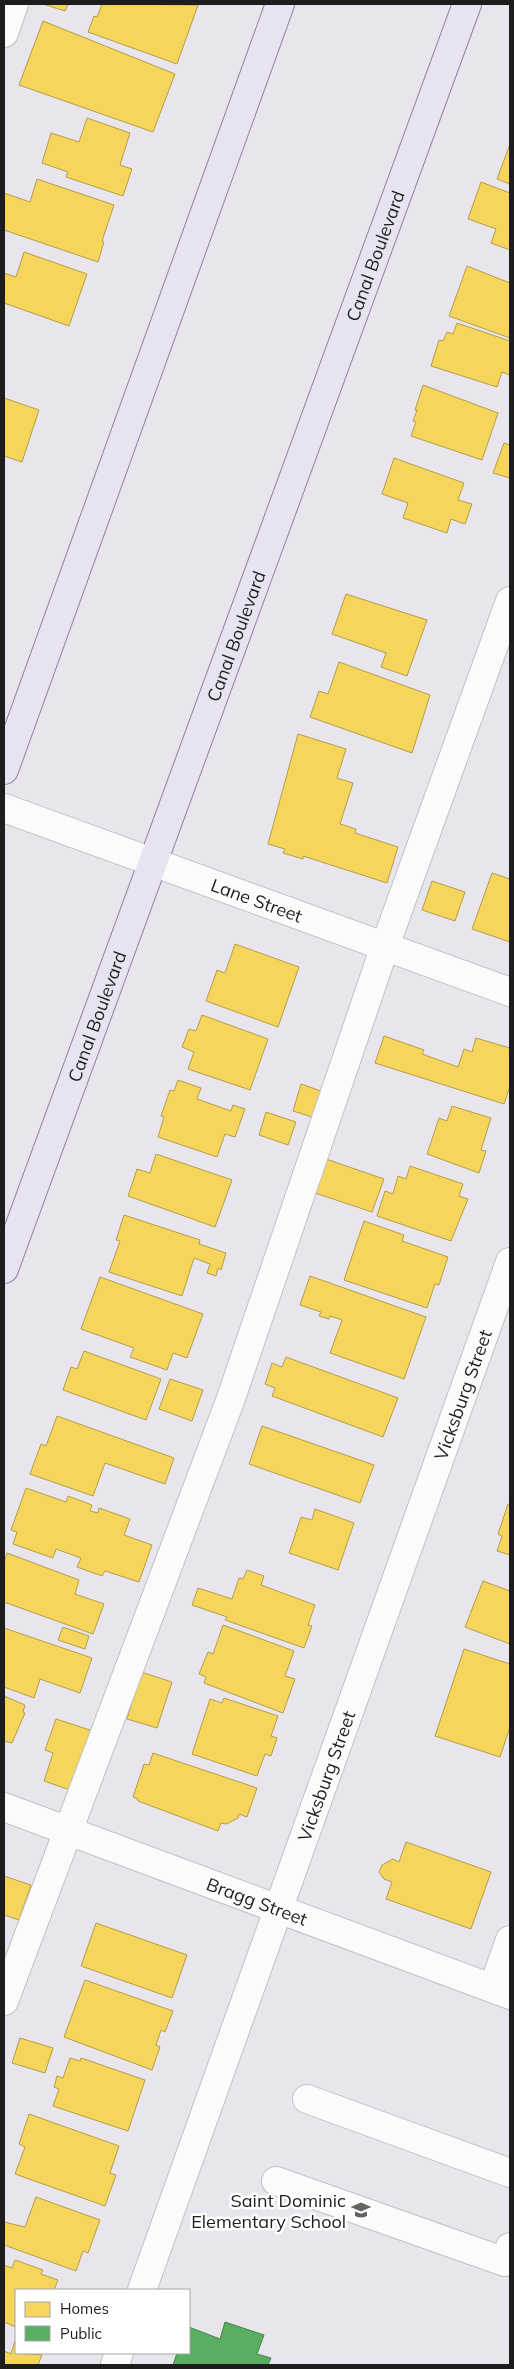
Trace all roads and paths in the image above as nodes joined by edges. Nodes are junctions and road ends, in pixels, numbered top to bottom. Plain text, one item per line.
1 (14, 4) edge
2 (280, 4) edge
3 (467, 4) edge
4 (4, 34) edge
5 (510, 601) edge
6 (4, 770) edge
7 (4, 808) edge
8 (152, 862) junction
9 (385, 946) junction
10 (510, 992) edge
11 (510, 1262) edge
12 (4, 1269) edge
13 (4, 1807) edge
14 (67, 1830) junction
15 (279, 1908) junction
16 (510, 1940) edge
17 (501, 1991) edge
18 (4, 2001) edge
19 (307, 2099) dead end
20 (510, 2173) edge
21 (276, 2181) dead end
22 (510, 2247) edge
23 (142, 2289) edge

1 - 4 street
2 - 6 main road
3 - 8 main road, Canal Boulevard
5 - 9 street
7 - 8 street, Lane Street
8 - 9 street, Lane Street
8 - 12 main road, Canal Boulevard
9 - 10 street, Lane Street
9 - 14 street
11 - 15 street, Vicksburg Street
13 - 14 street, Bragg Street
14 - 15 street, Bragg Street
14 - 18 street
15 - 17 street, Bragg Street
15 - 23 street, Vicksburg Street
16 - 17 street
19 - 20 street
21 - 22 street

